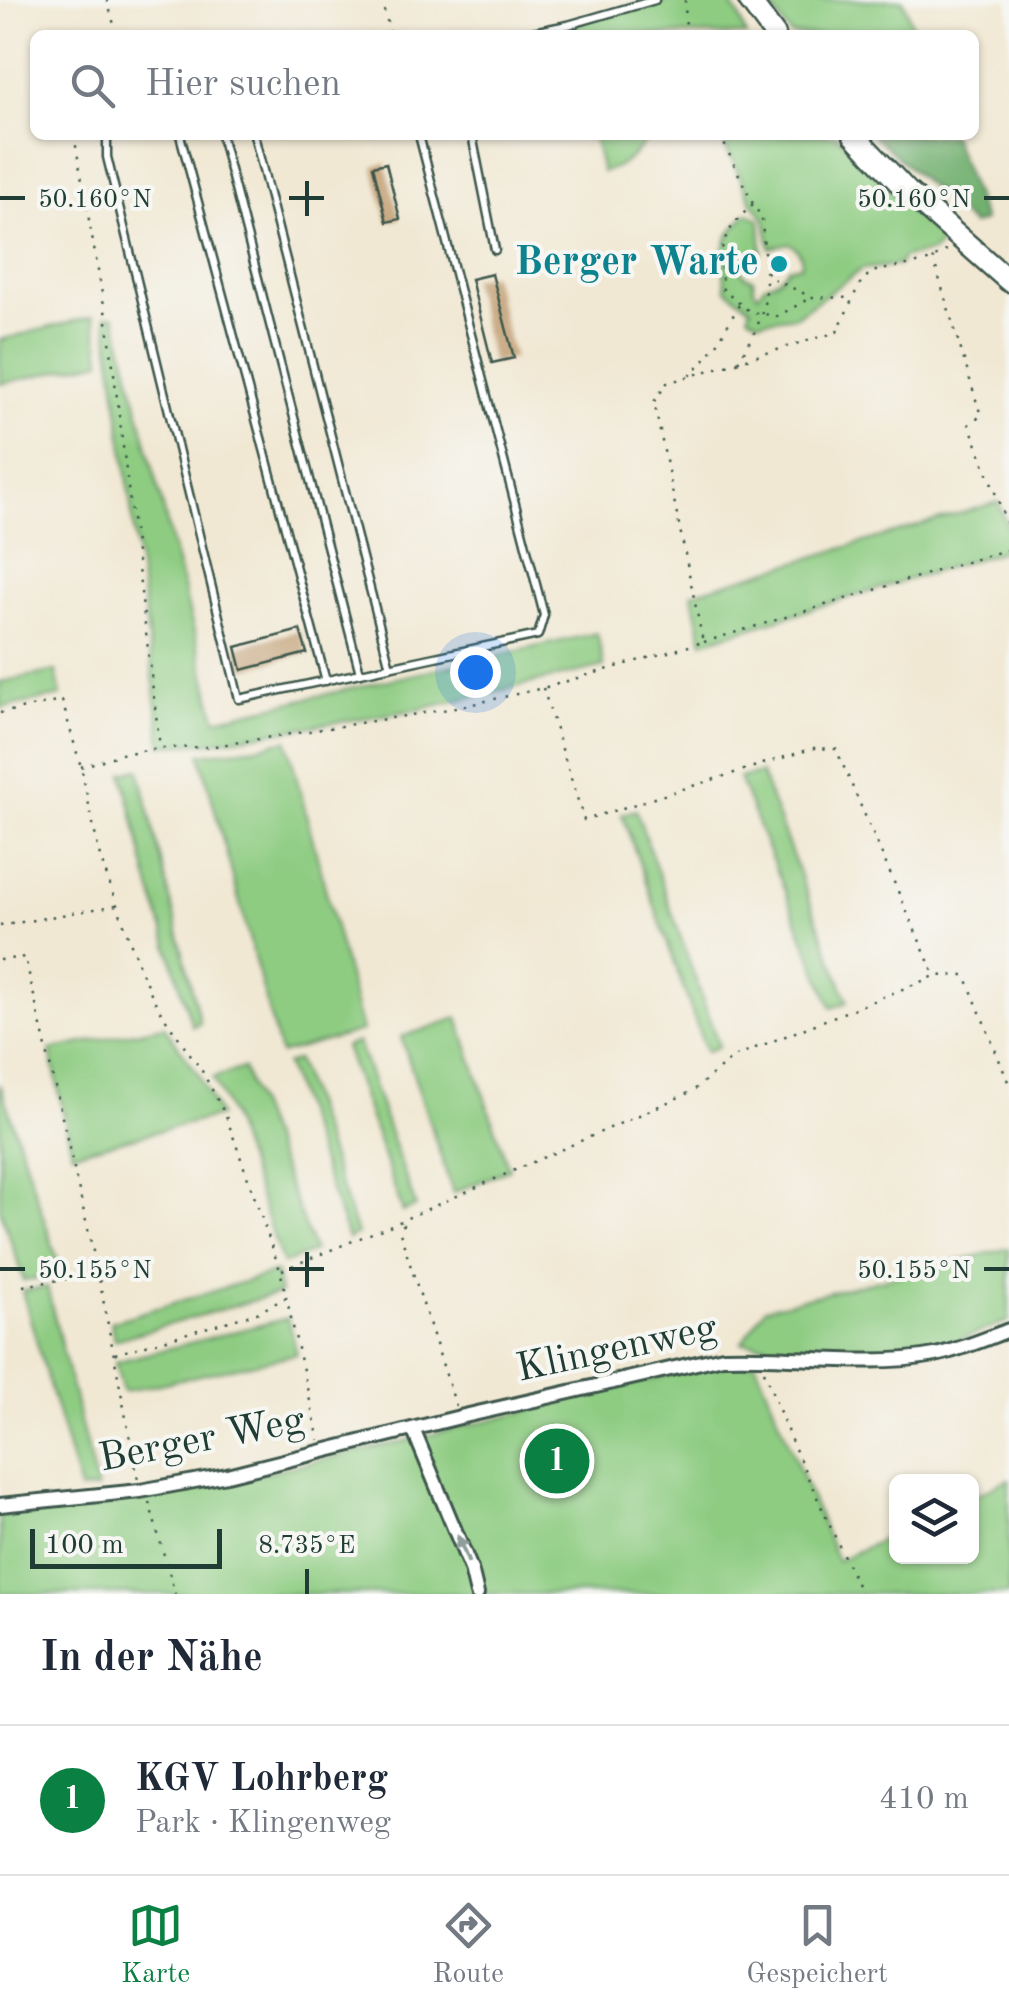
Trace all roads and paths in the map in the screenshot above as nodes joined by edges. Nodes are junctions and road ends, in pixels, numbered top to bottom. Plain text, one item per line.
1 (107, 0) edge
2 (381, 0) edge
3 (655, 0) edge
4 (684, 0) edge
5 (749, 0) edge
6 (116, 30) edge
7 (390, 30) edge
8 (546, 30) edge
9 (686, 30) edge
10 (771, 30) edge
11 (75, 140) edge
12 (107, 140) edge
13 (181, 140) edge
14 (221, 140) edge
15 (255, 140) edge
16 (420, 140) edge
17 (473, 140) edge
18 (722, 140) edge
19 (859, 140) edge
20 (753, 204) junction
21 (964, 242) junction
22 (495, 250) dead end
23 (933, 258) junction
24 (764, 269) junction
25 (1009, 281) edge
26 (811, 297) junction
27 (852, 298) junction
28 (740, 304) junction
29 (761, 314) junction
30 (736, 362) junction
31 (689, 377) junction
32 (1009, 529) edge
33 (1009, 550) edge
34 (703, 642) junction
35 (390, 667) junction
36 (360, 673) junction
37 (326, 680) junction
38 (543, 688) junction
39 (0, 713) edge
40 (160, 748) junction
41 (81, 767) junction
42 (118, 905) junction
43 (0, 926) edge
44 (0, 960) edge
45 (934, 976) junction
46 (1009, 1084) edge
47 (406, 1219) junction
48 (280, 1270) junction
49 (98, 1273) junction
50 (23, 1286) dead end
51 (287, 1297) junction
52 (1009, 1330) edge
53 (114, 1354) junction
54 (758, 1356) junction
55 (460, 1417) junction
56 (414, 1429) junction
57 (322, 1451) junction
58 (143, 1491) junction
59 (0, 1505) edge
60 (175, 1594) edge
61 (477, 1594) edge
62 (860, 1594) edge

1 - 6 path
2 - 7 path
3 - 8 lane
4 - 9 path
5 - 10 main road
11 - 40 path
12 - 37 lane
13 - 37 lane
14 - 36 lane
15 - 35 lane
16 - 35 lane
17 - 22 lane
18 - 20 path
19 - 21 main road
20 - 24 path
20 - 28 path
21 - 23 path
21 - 25 main road
23 - 27 path
23 - 32 path
24 - 26 path
24 - 29 path
26 - 27 path
26 - 29 path
27 - 30 path
28 - 29 path
28 - 31 path
29 - 30 path
30 - 31 path
31 - 34 path
33 - 34 path
34 - 38 path
35 - 36 lane
36 - 37 lane
38 - 40 path
38 - 45 path
39 - 41 path
40 - 41 path
41 - 42 path
42 - 43 path
42 - 48 path
44 - 49 path
45 - 46 path
45 - 47 path
47 - 48 path
47 - 55 path
48 - 51 path
49 - 50 path
49 - 53 path
51 - 53 path
51 - 57 path
52 - 54 street, Klingenweg
53 - 58 path
54 - 55 street, Klingenweg
54 - 62 path
55 - 56 street, Klingenweg
56 - 57 street, Berger Weg
61 -> 56 street
57 - 58 street, Berger Weg
58 - 59 street, Berger Weg
58 - 60 path

